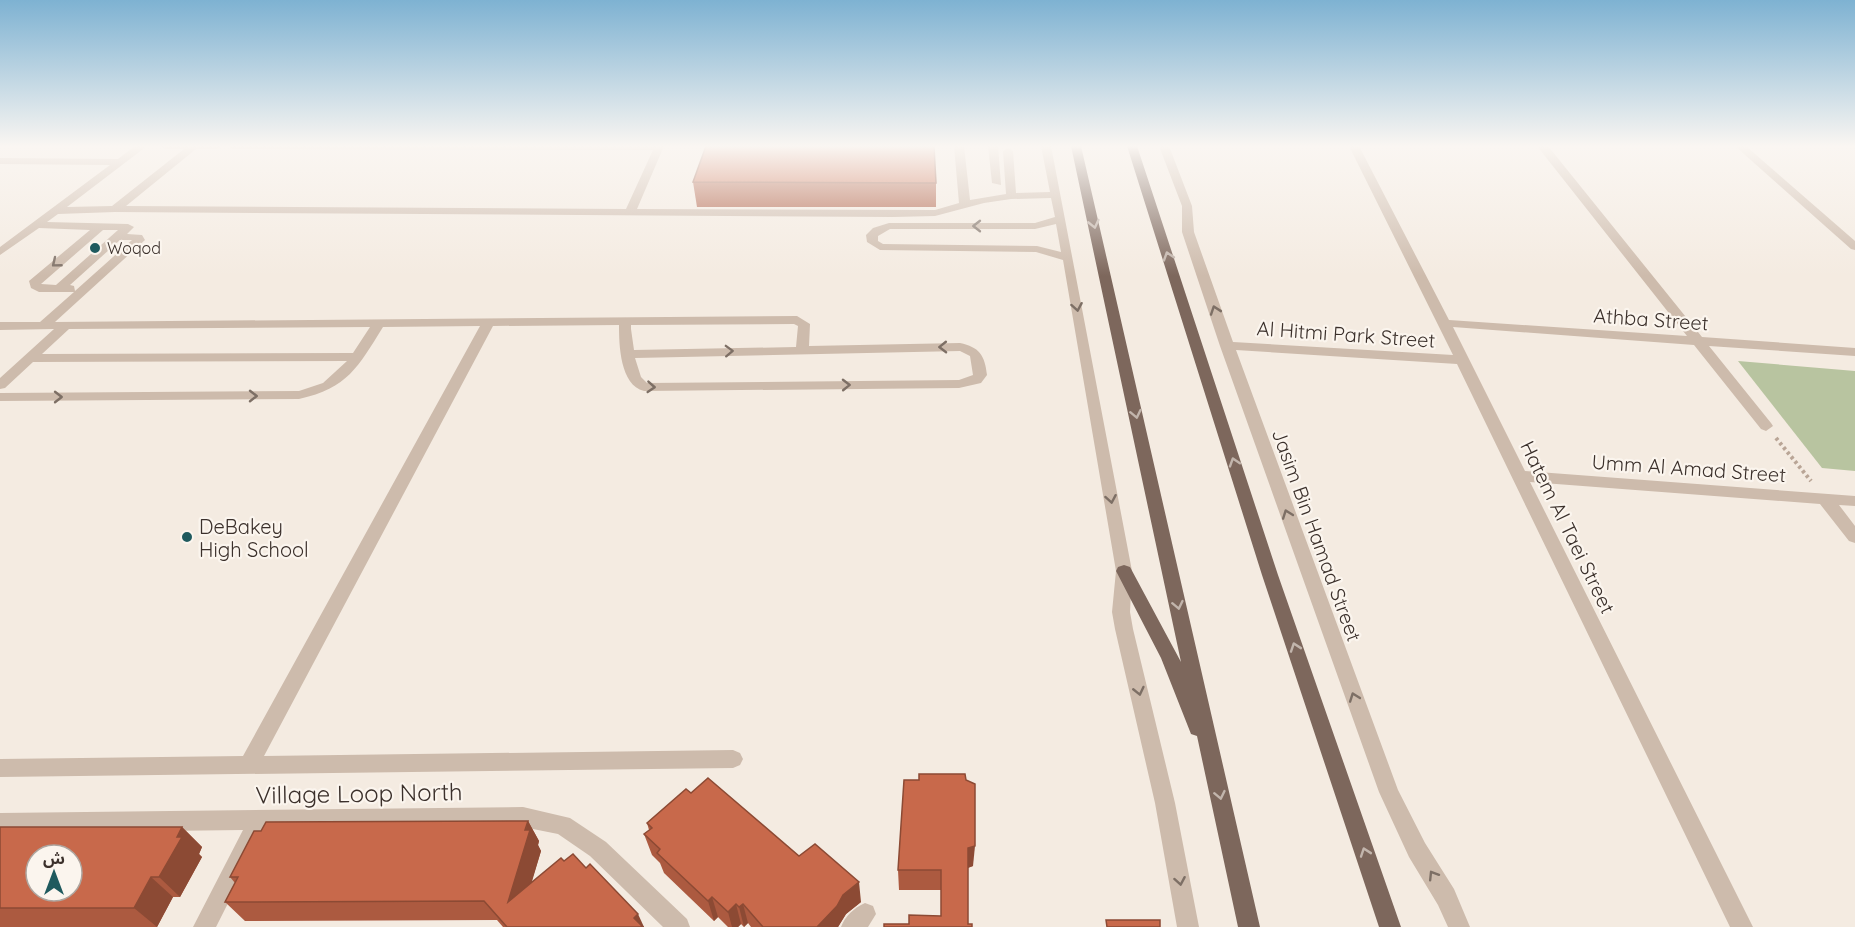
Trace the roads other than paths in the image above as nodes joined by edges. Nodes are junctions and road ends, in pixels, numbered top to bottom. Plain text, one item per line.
1 (85, 189) edge
2 (140, 189) edge
3 (640, 189) edge
4 (963, 189) edge
5 (1011, 189) edge
6 (1055, 189) edge
7 (1086, 189) edge
8 (1146, 189) edge
9 (1181, 189) edge
10 (1376, 189) edge
11 (1576, 189) edge
12 (1789, 189) edge
13 (1056, 195) junction
14 (1011, 196) junction
15 (965, 206) junction
16 (115, 209) junction
17 (56, 211) junction
18 (630, 212) junction
19 (1061, 219) junction
20 (36, 225) junction
21 (101, 226) junction
22 (119, 237) junction
23 (1855, 247) edge
24 (0, 252) edge
25 (1068, 258) junction
26 (60, 289) junction
27 (85, 289) junction
28 (625, 321) junction
29 (489, 322) junction
30 (380, 323) junction
31 (1444, 323) junction
32 (44, 325) junction
33 (66, 325) junction
34 (0, 326) edge
35 (1698, 342) junction
36 (1227, 346) junction
37 (802, 349) junction
38 (1855, 352) edge
39 (629, 354) junction
40 (357, 357) junction
41 (30, 358) junction
42 (1463, 360) junction
43 (0, 385) edge
44 (0, 397) edge
45 (1766, 426) road end
46 (1520, 476) junction
47 (1825, 500) junction
48 (1855, 501) edge
49 (1855, 537) edge
50 (1124, 571) junction
51 (732, 759) dead end
52 (249, 764) junction
53 (0, 768) edge
54 (1215, 771) junction
55 (259, 820) junction
56 (0, 823) edge
57 (1378, 890) junction
58 (204, 927) edge
59 (679, 927) edge
60 (1188, 927) edge
61 (1250, 927) edge
62 (1390, 927) edge
63 (1401, 927) edge
64 (1459, 927) edge
65 (1742, 927) edge

1 - 17 street
2 - 16 street
3 - 18 street
4 - 15 street
5 - 14 street
6 - 13 street
7 -> 54 main road
57 -> 8 main road
36 -> 9 street, Jasim Bin Hamad Street
10 - 31 street, Hatem Al Taei Street
11 - 35 street
12 - 23 street
13 - 14 street
13 - 19 street
14 - 15 street
15 - 18 street
16 - 17 street
16 - 18 street
17 - 20 street
19 - 25 street
19 -> 25 street
20 - 21 street
20 - 24 street
21 - 22 street
21 -> 26 street
22 - 26 street
22 - 27 street
25 -> 50 street
26 - 27 street
27 - 32 street
28 - 29 street
28 - 37 street
28 - 39 street
29 - 30 street
29 - 52 street
30 - 33 street
30 - 40 street
31 - 35 street, Athba Street
31 - 42 street, Hatem Al Taei Street
32 - 33 street
32 - 34 street
33 - 41 street
35 - 38 street, Athba Street
35 - 45 street
36 - 42 street, Al Hitmi Park Street
64 -> 36 street, Jasim Bin Hamad Street
39 -> 37 street
39 -> 37 street
40 - 41 street
44 -> 40 street
41 - 43 street
42 - 46 street, Hatem Al Taei Street
46 - 47 street, Umm Al Amad Street
46 - 65 street, Hatem Al Taei Street
47 - 48 street, Umm Al Amad Street
47 - 49 street
50 - 54 main road
50 -> 60 street
51 - 52 street
52 - 53 street
54 -> 61 main road
55 - 56 street, Village Loop North
55 - 58 street
55 - 59 street, Village Loop North
57 - 62 main road
57 - 63 main road

